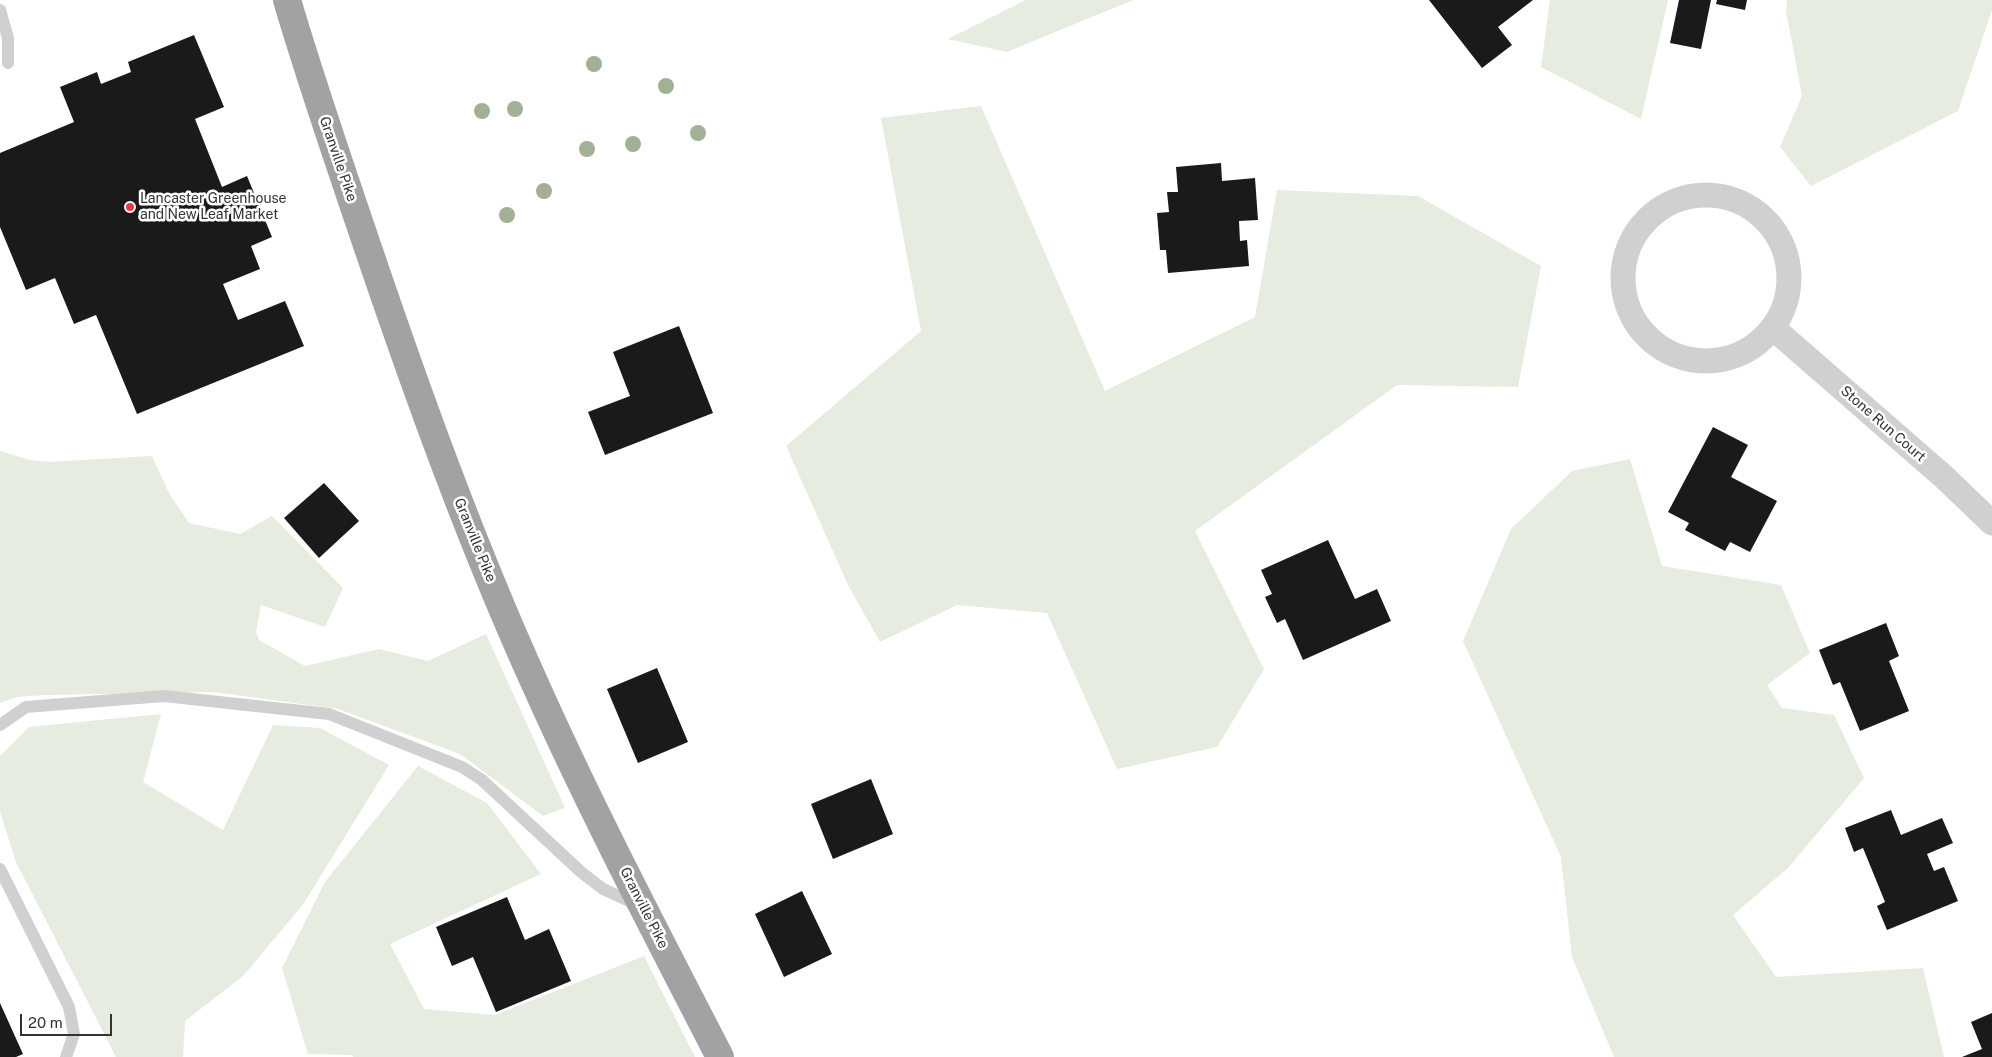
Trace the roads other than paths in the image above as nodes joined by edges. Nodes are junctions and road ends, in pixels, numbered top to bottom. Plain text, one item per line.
1 (287, 0) edge
2 (0, 10) edge
3 (8, 63) dead end
4 (1773, 328) junction
5 (1992, 523) edge
6 (0, 726) edge
7 (0, 869) edge
8 (643, 906) junction
9 (66, 1057) edge
10 (720, 1057) edge

1 - 8 highway, Granville Pike
2 - 3 lane
4 - 4 street
4 - 5 street, Stone Run Court
6 - 8 lane
7 - 9 lane
8 - 10 highway, Granville Pike

